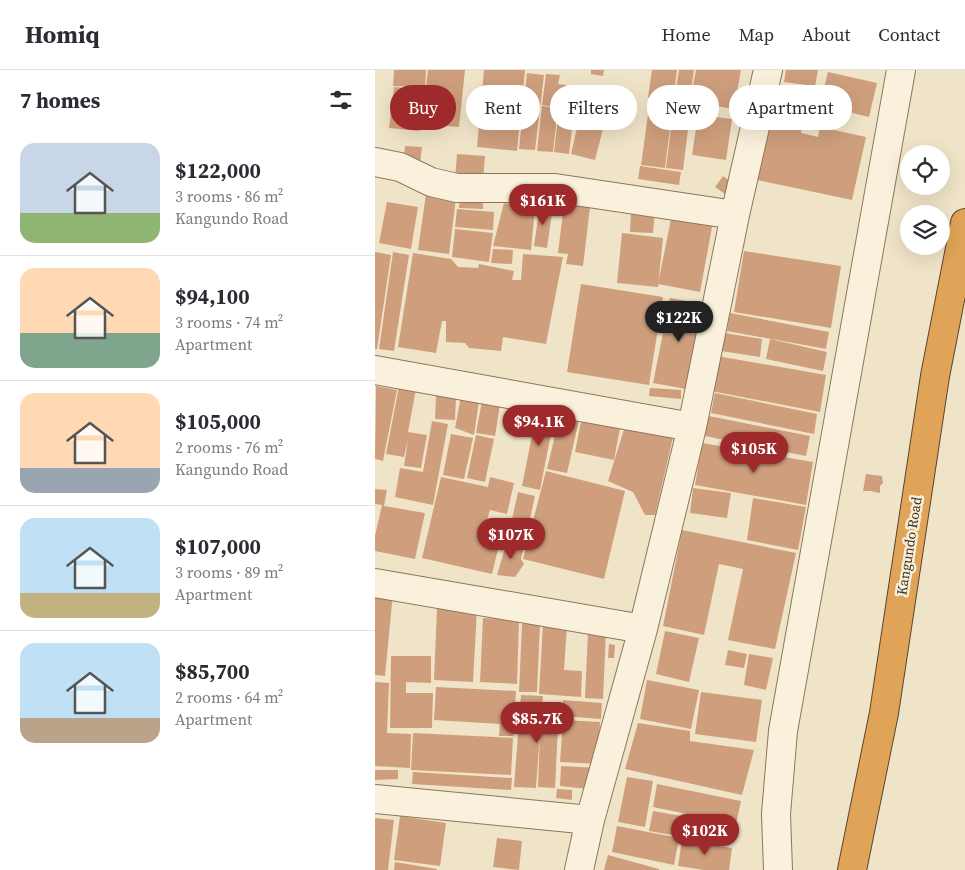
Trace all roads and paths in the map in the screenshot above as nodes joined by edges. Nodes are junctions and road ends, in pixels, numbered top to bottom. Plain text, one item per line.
1 (767, 70) edge
2 (901, 70) edge
3 (375, 162) edge
4 (735, 215) junction
5 (965, 223) edge
6 (375, 370) edge
7 (692, 428) junction
8 (375, 583) edge
9 (643, 629) junction
10 (375, 799) edge
11 (590, 820) junction
12 (579, 870) edge
13 (778, 870) edge
14 (852, 870) edge

1 - 4 street
2 - 13 street
3 - 4 street
4 - 7 street
5 - 14 highway, Kangundo Road
6 - 7 street
7 - 9 street
8 - 9 street
9 - 11 street
10 - 11 street
11 - 12 street

